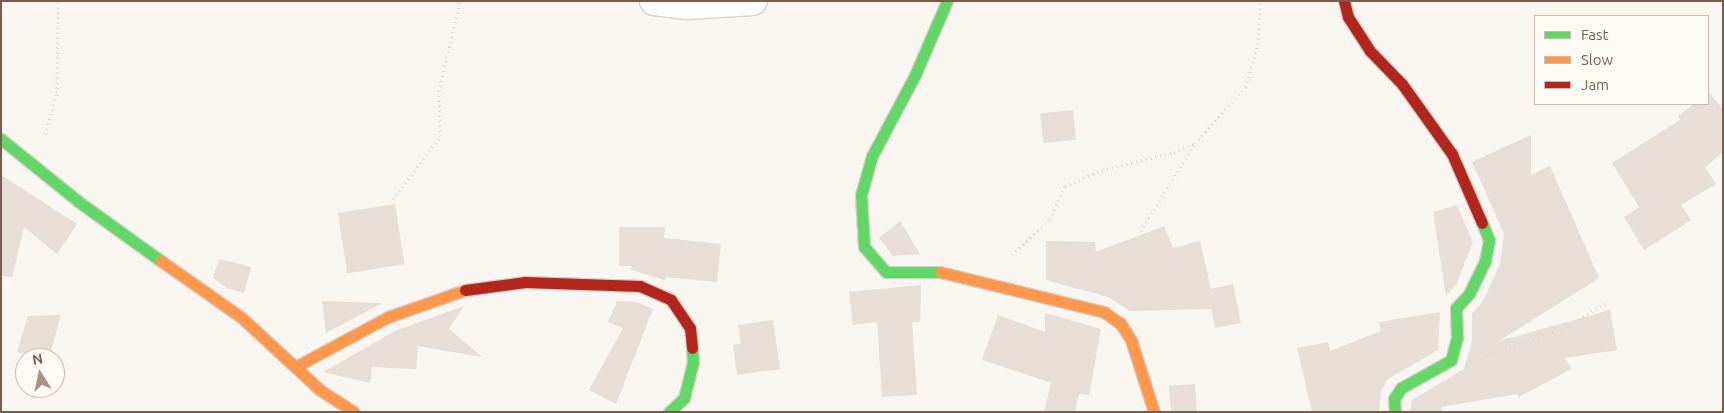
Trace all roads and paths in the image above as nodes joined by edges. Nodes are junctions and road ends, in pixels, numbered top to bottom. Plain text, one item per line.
1 (58, 1) edge
2 (460, 1) edge
3 (654, 1) edge
4 (753, 1) edge
5 (947, 1) edge
6 (1260, 1) edge
7 (1344, 1) edge
8 (1, 139) edge
9 (1195, 143) junction
10 (36, 164) junction
11 (393, 199) dead end
12 (1141, 230) dead end
13 (976, 278) junction
14 (1608, 302) dead end
15 (1451, 360) junction
16 (295, 367) junction
17 (354, 412) edge
18 (669, 412) edge
19 (1154, 412) edge
20 (1395, 412) edge

1 - 10 path
2 - 11 path
3 - 4 street
5 - 13 street
6 - 9 path
7 - 15 street
8 - 10 street
9 - 12 path
9 - 13 path
10 - 16 street
13 - 19 street
14 - 15 path
15 - 20 street
16 - 17 street
16 - 18 street

